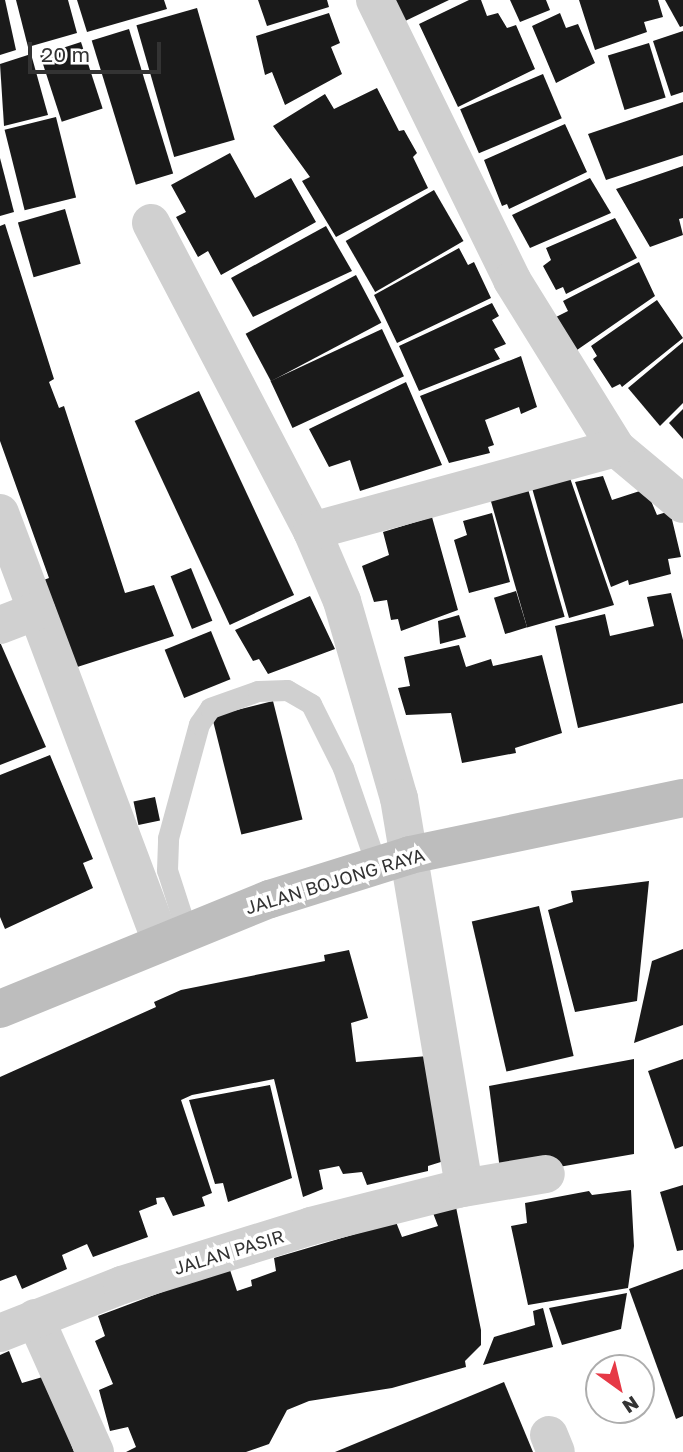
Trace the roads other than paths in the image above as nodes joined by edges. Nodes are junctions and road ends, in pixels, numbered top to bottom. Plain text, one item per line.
1 (375, 0) edge
2 (151, 223) dead end
3 (616, 448) junction
4 (683, 503) edge
5 (0, 513) edge
6 (312, 531) junction
7 (36, 611) junction
8 (0, 625) edge
9 (683, 797) edge
10 (393, 861) junction
11 (174, 936) junction
12 (0, 1009) edge
13 (546, 1174) dead end
14 (464, 1188) junction
15 (35, 1318) junction
16 (0, 1333) edge
17 (94, 1452) edge

1 - 3 street
2 - 6 street
3 - 4 street
3 - 6 street
5 - 7 street
6 - 10 street
7 - 8 street
7 - 11 street
9 - 10 street, JALAN BOJONG RAYA
10 - 11 street, JALAN BOJONG RAYA
10 - 11 lane
10 - 14 street
11 - 12 street, JALAN BOJONG RAYA
13 - 14 street, JALAN PASIR
14 - 15 street, JALAN PASIR
15 - 16 street, JALAN PASIR
15 - 17 street

